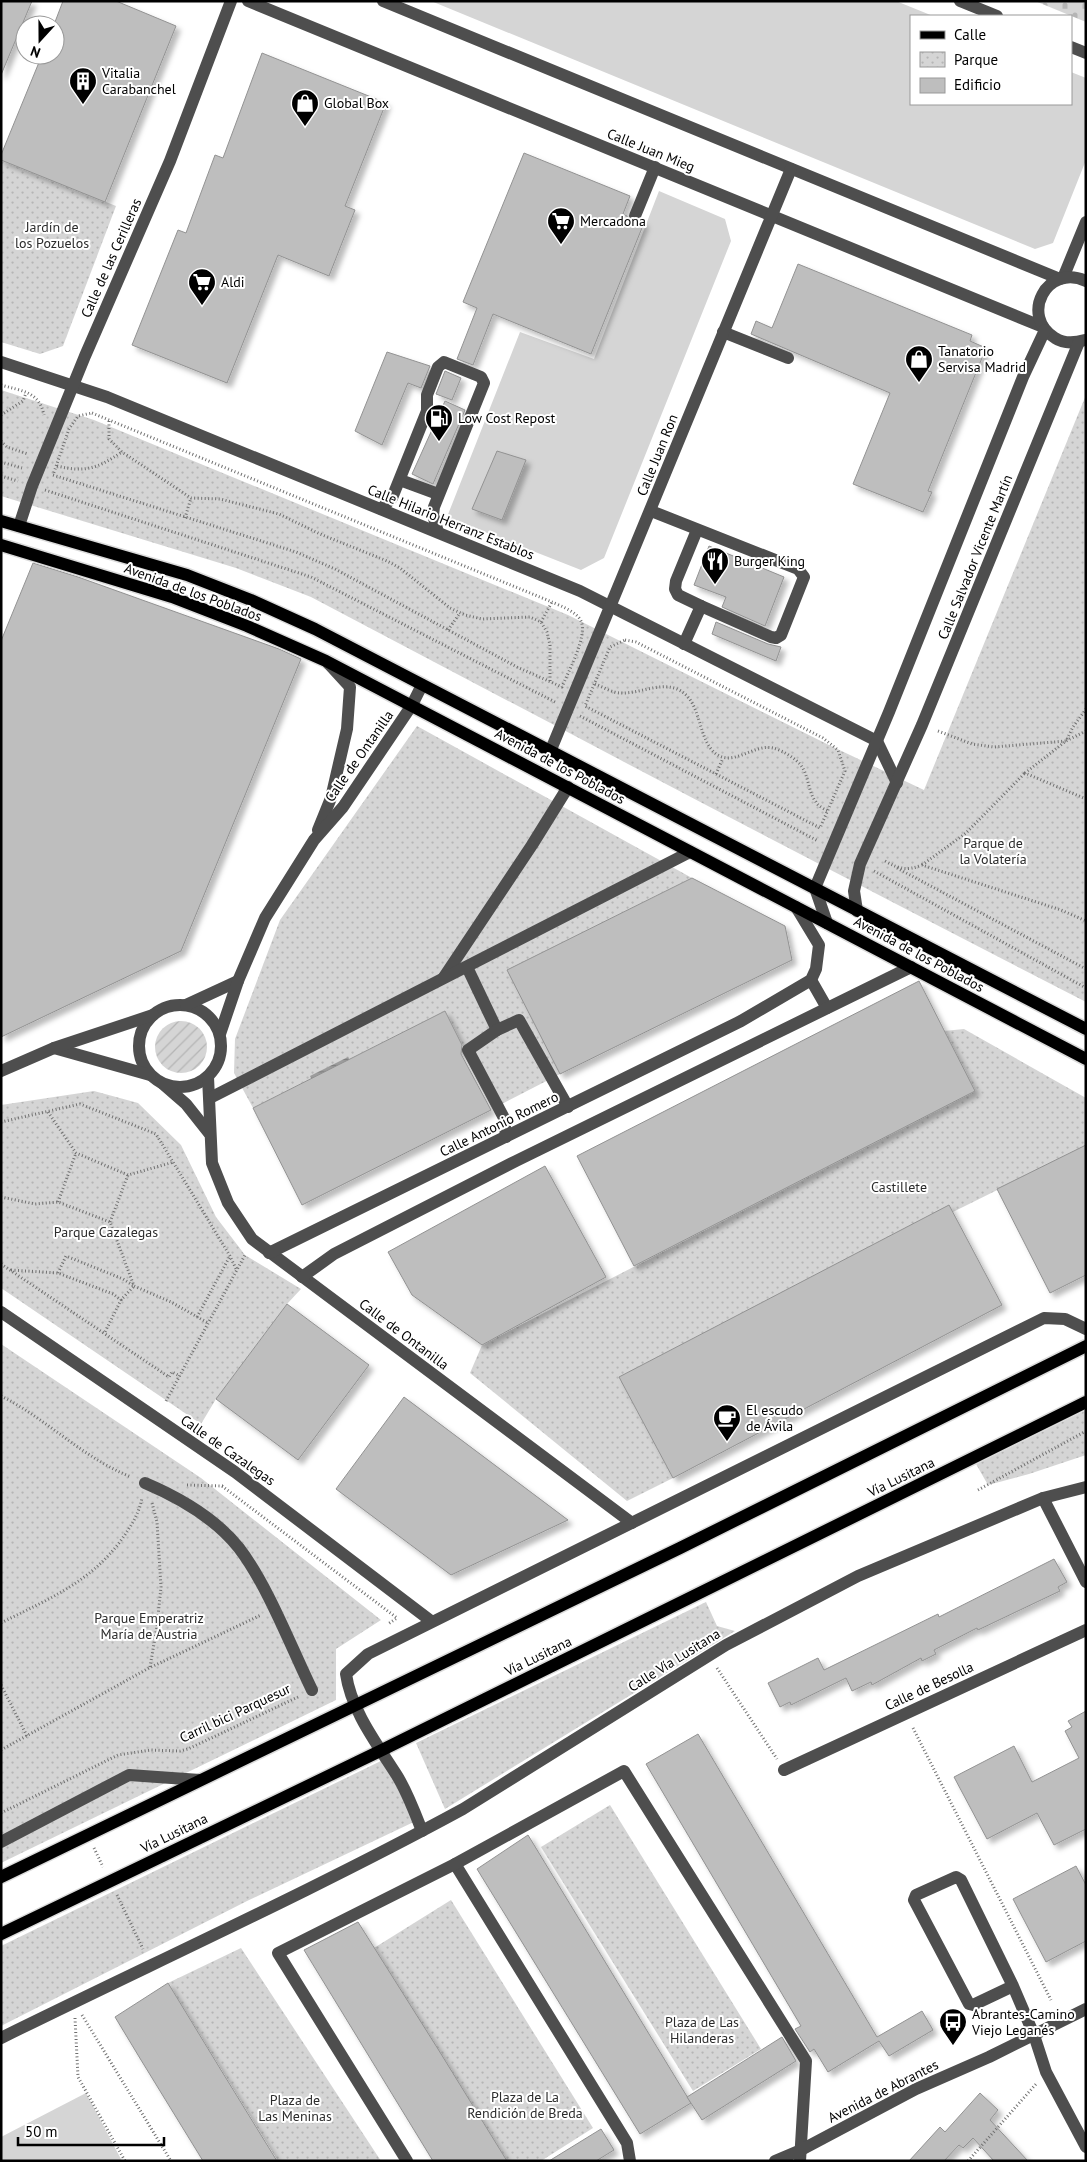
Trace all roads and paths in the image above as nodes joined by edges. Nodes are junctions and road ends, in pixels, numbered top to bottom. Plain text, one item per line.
1 (231, 1) edge
2 (248, 1) edge
3 (383, 1) edge
4 (960, 1) edge
5 (995, 15) edge
6 (1072, 46) edge
7 (1086, 53) edge
8 (655, 167) junction
9 (791, 169) junction
10 (772, 215) junction
11 (635, 216) dead end
12 (1086, 222) edge
13 (1062, 278) junction
14 (1086, 281) edge
15 (1044, 329) junction
16 (724, 332) junction
17 (1082, 341) edge
18 (788, 358) dead end
19 (1, 362) edge
20 (74, 384) junction
21 (1, 385) edge
22 (26, 393) junction
23 (1, 415) edge
24 (44, 417) dead end
25 (109, 420) junction
26 (1, 441) edge
27 (32, 446) dead end
28 (122, 452) junction
29 (29, 454) junction
30 (1, 462) edge
31 (56, 466) junction
32 (400, 480) junction
33 (438, 494) junction
34 (191, 498) junction
35 (380, 509) junction
36 (650, 511) junction
37 (184, 518) junction
38 (1, 521) edge
39 (19, 526) junction
40 (697, 530) junction
41 (438, 532) junction
42 (1, 545) edge
43 (552, 602) junction
44 (611, 605) junction
45 (701, 606) junction
46 (460, 613) junction
47 (541, 622) junction
48 (448, 630) junction
49 (684, 644) junction
50 (326, 661) junction
51 (550, 681) junction
52 (594, 684) junction
53 (422, 685) junction
54 (412, 705) junction
55 (1086, 709) edge
56 (938, 731) dead end
57 (1086, 731) edge
58 (877, 741) junction
59 (1066, 741) junction
60 (550, 752) junction
61 (723, 758) junction
62 (1025, 773) junction
63 (716, 774) junction
64 (897, 783) junction
65 (568, 786) junction
66 (1086, 799) edge
67 (828, 811) junction
68 (314, 840) junction
69 (690, 852) junction
70 (885, 861) dead end
71 (922, 865) junction
72 (897, 868) junction
73 (815, 888) junction
74 (796, 907) junction
75 (857, 911) junction
76 (1086, 921) edge
77 (827, 923) junction
78 (467, 966) junction
79 (911, 967) junction
80 (1086, 969) edge
81 (443, 979) junction
82 (811, 980) junction
83 (238, 981) junction
84 (186, 1005) junction
85 (826, 1008) junction
86 (153, 1014) junction
87 (1086, 1029) edge
88 (497, 1030) junction
89 (220, 1034) junction
90 (54, 1048) junction
91 (1086, 1059) edge
92 (1, 1071) edge
93 (150, 1075) junction
94 (208, 1077) junction
95 (162, 1083) junction
96 (210, 1098) junction
97 (568, 1107) junction
98 (48, 1112) junction
99 (1, 1122) edge
100 (209, 1133) junction
101 (506, 1137) junction
102 (76, 1153) junction
103 (174, 1162) junction
104 (128, 1175) junction
105 (1, 1197) edge
106 (58, 1202) junction
107 (110, 1222) junction
108 (270, 1253) junction
109 (245, 1255) dead end
110 (230, 1256) junction
111 (1, 1264) edge
112 (11, 1270) junction
113 (237, 1271) junction
114 (58, 1272) junction
115 (302, 1277) junction
116 (134, 1286) junction
117 (121, 1300) junction
118 (1, 1312) edge
119 (197, 1317) junction
120 (208, 1323) junction
121 (1086, 1329) edge
122 (104, 1334) junction
123 (1086, 1346) edge
124 (180, 1376) junction
125 (1, 1396) edge
126 (166, 1401) dead end
127 (1086, 1402) edge
128 (1086, 1431) edge
129 (235, 1472) junction
130 (145, 1483) junction
131 (184, 1485) dead end
132 (222, 1486) junction
133 (1086, 1486) edge
134 (978, 1490) dead end
135 (1043, 1498) junction
136 (632, 1523) junction
137 (1086, 1582) edge
138 (273, 1609) junction
139 (397, 1618) dead end
140 (431, 1621) junction
141 (1, 1623) edge
142 (1086, 1630) edge
143 (709, 1656) junction
144 (150, 1668) junction
145 (1, 1685) edge
146 (312, 1690) joint
147 (356, 1706) junction
148 (913, 1728) dead end
149 (27, 1736) junction
150 (1, 1750) edge
151 (380, 1751) junction
152 (784, 1770) joint
153 (200, 1780) junction
154 (1, 1814) edge
155 (422, 1831) junction
156 (1, 1842) edge
157 (94, 1846) dead end
158 (455, 1864) junction
159 (107, 1874) dead end
160 (1, 1877) edge
161 (114, 1890) dead end
162 (1, 1934) edge
163 (143, 1949) dead end
164 (1012, 1986) junction
165 (1051, 2000) dead end
166 (74, 2002) junction
167 (1086, 2009) edge
168 (1034, 2035) junction
169 (1, 2038) edge
170 (1046, 2072) junction
171 (1086, 2147) edge
172 (800, 2155) edge
173 (125, 2161) edge
174 (171, 2161) edge
175 (407, 2161) edge
176 (630, 2161) edge
177 (775, 2161) edge
178 (968, 2161) edge

1 - 20 street, Calle de las Cerilleras
2 - 8 street, Calle Juan Mieg
3 - 9 street
4 - 5 street
6 - 7 street
8 - 10 street, Calle Juan Mieg
8 - 11 street
9 - 10 street, Calle Juan Ron
9 - 13 street
10 - 15 street, Calle Juan Mieg
10 - 16 street, Calle Juan Ron
12 - 13 street
13 - 14 street
13 - 15 street
15 - 17 street, Calle Juan Mieg
15 - 58 street, Calle Salvador Vicente Martín
16 - 18 street
16 - 36 street, Calle Juan Ron
17 - 64 street, Calle Salvador Vicente Martín
19 - 20 street, Calle Hilario Herranz Establos
20 - 35 street, Calle Hilario Herranz Establos
20 - 39 street, Calle de las Cerilleras
21 - 22 path
22 - 23 path
22 - 24 path
25 - 28 path
25 - 31 path
25 - 43 path
26 - 29 path
27 - 29 path
28 - 31 path
28 - 34 path
29 - 30 path
31 - 37 path
32 - 33 street
32 - 33 street
32 - 35 street
33 - 41 street
34 - 37 path
34 - 46 path
35 - 41 street, Calle Hilario Herranz Establos
36 - 40 street
36 - 44 street, Calle Juan Ron
37 - 48 path
38 - 39 main road, Avenida de los Poblados
39 - 53 main road, Avenida de los Poblados
40 - 45 street
40 - 45 street
41 - 44 street, Calle Hilario Herranz Establos
42 - 50 main road, Avenida de los Poblados
43 - 47 path
43 - 51 path
44 - 49 street, Calle Hilario Herranz Establos
44 - 60 street, Calle Juan Ron
45 - 49 street
46 - 47 path
46 - 48 path
47 - 51 path
48 - 51 path
49 - 58 street, Calle Hilario Herranz Establos
50 - 54 main road, Avenida de los Poblados
50 - 68 street, Calle de Ontanilla
52 - 61 path
52 - 63 path
52 - 67 path
53 - 54 street, Calle de Ontanilla
53 - 60 main road, Avenida de los Poblados
54 - 65 main road, Avenida de los Poblados
54 - 68 street, Calle de Ontanilla
55 - 59 path
56 - 59 path
57 - 59 path
58 - 64 street
58 - 73 street, Calle Salvador Vicente Martín
59 - 62 path
60 - 73 main road, Avenida de los Poblados
61 - 63 path
61 - 67 path
62 - 66 path
62 - 71 path
63 - 67 path
64 - 75 street, Calle Salvador Vicente Martín
65 - 69 main road, Avenida de los Poblados
65 - 81 street
68 - 83 street, Calle de Ontanilla
69 - 74 main road, Avenida de los Poblados
69 - 78 street
70 - 72 path
71 - 72 path
71 - 76 path
72 - 80 path
73 - 75 main road, Avenida de los Poblados
73 - 77 street
74 - 77 main road, Avenida de los Poblados
74 - 82 street
75 - 87 main road, Avenida de los Poblados
77 - 79 main road, Avenida de los Poblados
78 - 81 street
78 - 88 street
79 - 85 street
79 - 91 main road, Avenida de los Poblados
81 - 96 street
82 - 85 street
82 - 97 street, Calle Antonio Romero
83 - 84 street
83 - 89 street, Calle de Ontanilla
84 - 86 street
84 - 89 street
85 - 115 street
86 - 90 street
86 - 93 street
88 - 97 street
88 - 101 street
89 - 94 street
90 - 92 street
90 - 93 street
93 - 95 street
94 - 95 street
94 - 96 street, Calle de Ontanilla
95 - 100 street
96 - 100 street, Calle de Ontanilla
97 - 101 street, Calle Antonio Romero
98 - 99 path
98 - 102 path
98 - 103 path
100 - 108 street, Calle de Ontanilla
101 - 108 street, Calle Antonio Romero
102 - 104 path
102 - 106 path
103 - 104 path
103 - 110 path
104 - 107 path
105 - 106 path
106 - 107 path
107 - 116 path
108 - 115 street, Calle de Ontanilla
109 - 113 path
110 - 113 path
110 - 119 path
111 - 112 path
112 - 114 path
112 - 122 path
113 - 120 path
114 - 116 path
114 - 117 path
115 - 136 street, Calle de Ontanilla
116 - 117 path
116 - 119 path
117 - 122 path
118 - 129 street, Calle de Cazalegas
119 - 120 path
120 - 124 path
121 - 136 street
122 - 124 path
123 - 147 main road
124 - 126 path
125 - 130 path
127 - 151 main road, Vía Lusitana
128 - 134 path
129 - 132 path
129 - 140 street, Calle de Cazalegas
130 - 138 street
130 - 141 path
130 - 144 path
131 - 132 path
132 - 139 path
133 - 135 street, Calle Vía Lusitana
135 - 137 street
135 - 143 street, Calle Vía Lusitana
136 - 140 street
138 - 144 path
138 - 146 street
140 - 147 street
142 - 152 street, Calle de Besolla
143 - 152 path
143 - 155 street, Calle Vía Lusitana
144 - 149 path
145 - 149 path
146 - 154 path, Carril bici Parquesur
147 - 151 street
147 - 153 main road
148 - 165 path
149 - 150 path
151 - 155 street
151 - 162 main road, Vía Lusitana
153 - 156 street
153 - 160 main road
155 - 166 street
157 - 159 path
158 - 172 street
158 - 175 street
158 - 176 street
161 - 163 path
164 - 164 street
164 - 168 street
166 - 169 street
166 - 173 path
166 - 174 path
167 - 168 street, Avenida de Abrantes
168 - 170 street
168 - 172 street, Avenida de Abrantes
170 - 171 street
170 - 178 path
172 - 177 street, Avenida de Abrantes

